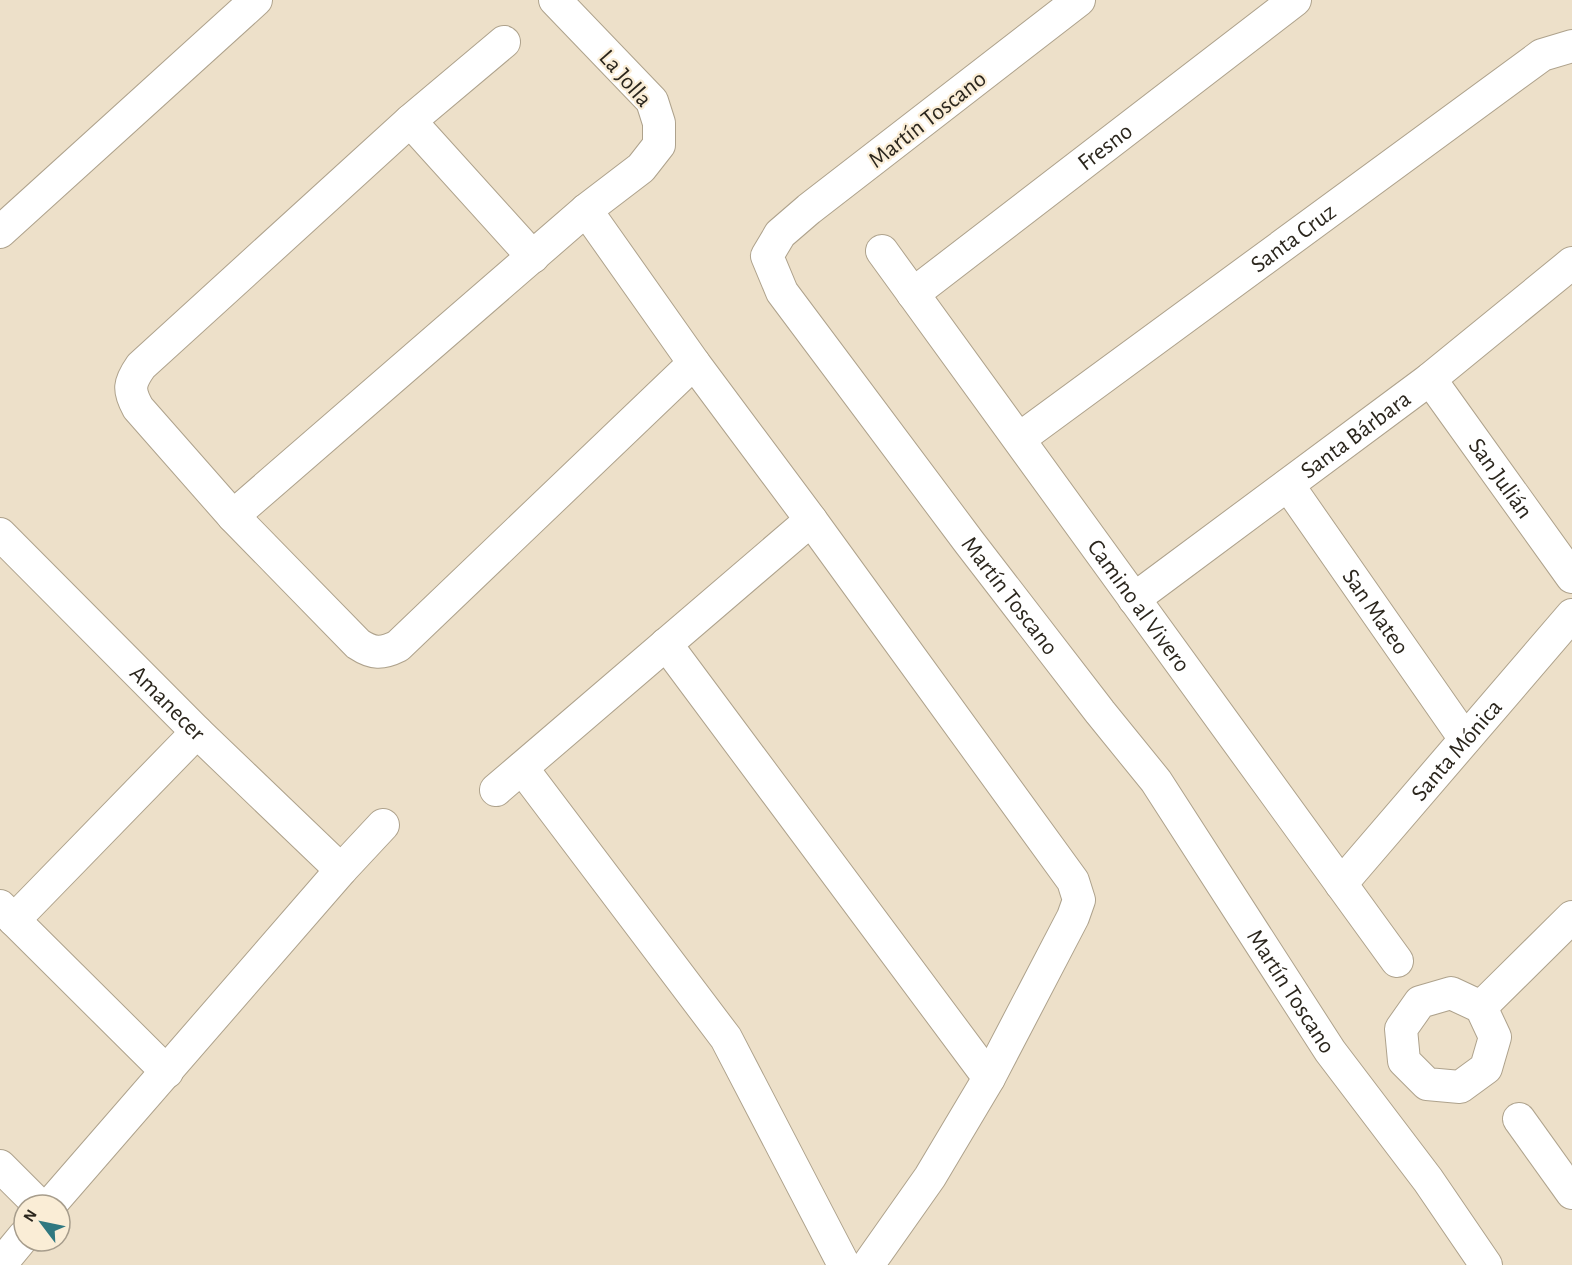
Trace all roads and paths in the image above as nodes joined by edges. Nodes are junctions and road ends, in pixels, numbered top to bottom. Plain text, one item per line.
1 (256, 0) edge
2 (555, 0) edge
3 (1079, 0) edge
4 (1295, 0) edge
5 (504, 42) dead end
6 (1572, 46) edge
7 (410, 121) junction
8 (586, 210) junction
9 (0, 232) edge
10 (882, 251) dead end
11 (532, 257) junction
12 (1572, 263) edge
13 (913, 294) junction
14 (694, 363) junction
15 (1430, 379) junction
16 (1019, 439) junction
17 (1288, 485) junction
18 (233, 516) junction
19 (811, 520) junction
20 (0, 534) edge
21 (1572, 577) edge
22 (1134, 599) junction
23 (1572, 615) edge
24 (666, 644) junction
25 (197, 732) junction
26 (1465, 740) junction
27 (522, 768) junction
28 (496, 790) dead end
29 (383, 825) dead end
30 (341, 870) junction
31 (1341, 884) junction
32 (7, 913) edge
33 (1568, 930) edge
34 (1397, 961) dead end
35 (1481, 1007) dead end
36 (167, 1072) junction
37 (990, 1078) junction
38 (1520, 1119) dead end
39 (0, 1166) edge
40 (27, 1193) edge
41 (61, 1193) edge
42 (1572, 1193) edge
43 (12, 1250) edge
44 (0, 1265) edge
45 (844, 1265) edge
46 (868, 1265) edge
47 (1486, 1265) edge

1 - 9 street
2 - 8 street, La Jolla
3 - 47 street, Martín Toscano
4 - 13 street, Fresno
5 - 7 street
6 - 16 street, Santa Cruz
7 - 11 street
7 - 18 street
8 - 11 street, La Jolla
8 - 14 street
10 - 13 street, Camino al Vivero
11 - 18 street, La Jolla
12 - 15 street, Santa Bárbara
13 - 16 street, Camino al Vivero
14 - 18 street
14 - 19 street
15 - 17 street, Santa Bárbara
15 - 21 street, San Julián
16 - 22 street, Camino al Vivero
17 - 22 street, Santa Bárbara
17 - 26 street, San Mateo
19 - 24 street
19 - 37 street
20 - 25 street, Amanecer
22 - 31 street, Camino al Vivero
23 - 26 street, Santa Mónica
24 - 27 street
24 - 37 street
25 - 30 street, Amanecer
25 - 32 street
26 - 31 street, Santa Mónica
27 - 28 street
27 - 45 street
29 - 30 street
30 - 36 street
31 - 34 street, Camino al Vivero
32 - 36 street
33 - 35 street
36 - 41 street
37 - 46 street
38 - 42 street
39 - 40 street
43 - 44 street

